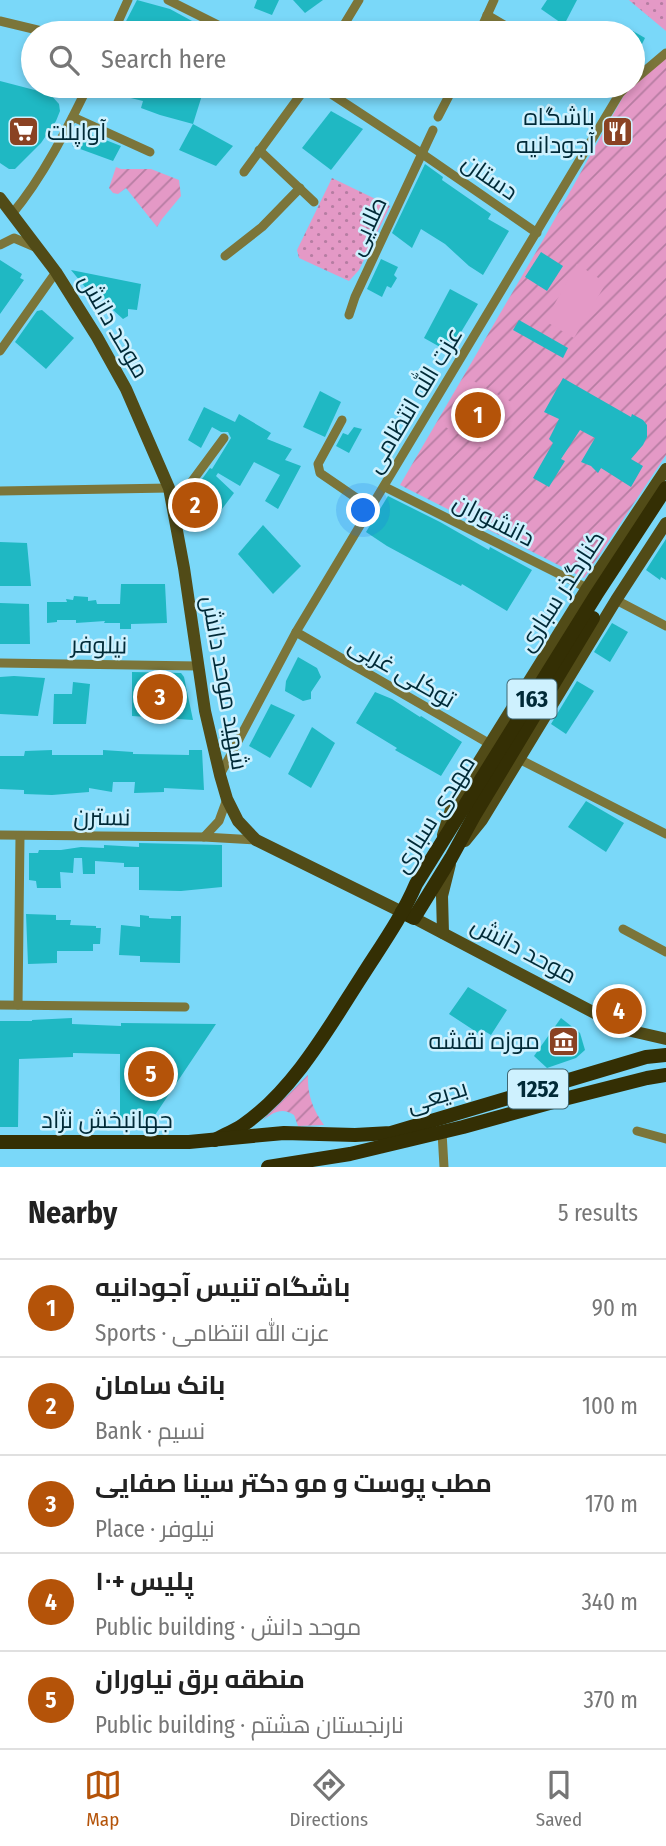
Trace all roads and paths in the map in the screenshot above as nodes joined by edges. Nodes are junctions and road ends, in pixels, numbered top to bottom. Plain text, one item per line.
1 (128, 0) edge
2 (169, 0) edge
3 (494, 0) edge
4 (353, 3) edge
5 (487, 15) junction
6 (0, 21) edge
7 (118, 21) edge
8 (210, 21) edge
9 (345, 21) edge
10 (484, 21) edge
11 (497, 21) edge
12 (21, 26) edge
13 (666, 53) edge
14 (645, 70) edge
15 (82, 98) edge
16 (298, 98) edge
17 (337, 98) edge
18 (448, 98) edge
19 (618, 98) edge
20 (73, 117) junction
21 (438, 117) dead end
22 (432, 130) dead end
23 (259, 150) junction
24 (149, 152) dead end
25 (421, 153) junction
26 (244, 172) dead end
27 (300, 188) junction
28 (0, 198) edge
29 (314, 202) dead end
30 (12, 214) junction
31 (537, 233) junction
32 (0, 246) edge
33 (37, 247) junction
34 (225, 256) dead end
35 (56, 272) junction
36 (349, 315) dead end
37 (0, 351) edge
38 (342, 420) dead end
39 (224, 438) dead end
40 (666, 468) edge
41 (384, 487) junction
42 (169, 488) junction
43 (666, 488) edge
44 (0, 491) edge
45 (666, 506) edge
46 (173, 507) junction
47 (371, 508) junction
48 (666, 523) edge
49 (587, 588) junction
50 (616, 600) junction
51 (666, 626) edge
52 (296, 632) junction
53 (0, 663) edge
54 (198, 666) junction
55 (490, 744) junction
56 (519, 759) junction
57 (220, 775) junction
58 (227, 799) junction
59 (666, 834) edge
60 (0, 835) edge
61 (20, 836) junction
62 (204, 837) junction
63 (256, 840) junction
64 (438, 850) junction
65 (451, 858) junction
66 (408, 915) junction
67 (623, 929) dead end
68 (443, 933) junction
69 (666, 952) edge
70 (0, 1005) edge
71 (18, 1005) junction
72 (185, 1007) dead end
73 (666, 1039) edge
74 (666, 1055) edge
75 (666, 1075) edge
76 (637, 1131) dead end
77 (442, 1132) junction
78 (666, 1139) edge
79 (215, 1140) junction
80 (0, 1142) edge
81 (290, 1166) edge
82 (268, 1167) edge
83 (444, 1167) edge

1 - 7 street
2 - 8 street
3 - 5 street
4 - 9 street
5 - 10 street
5 - 11 street
6 - 12 street
13 - 14 street
15 - 20 street
16 - 23 street
17 - 25 street, دستان
18 - 21 street
19 - 31 street, عزت الله انتظامی
20 - 24 street
20 - 30 street
22 - 25 street, طلایی
23 - 26 street
23 - 27 street
25 - 31 street, دستان
25 - 36 street, طلایی
27 - 29 street
27 - 34 street
28 - 30 main road, موحد دانش
30 - 33 main road, موحد دانش
31 - 41 street, عزت الله انتظامی
32 - 33 street
33 - 35 main road, موحد دانش
35 - 37 street
35 - 42 main road, موحد دانش
38 - 47 street
39 - 46 street
40 - 49 main road, کنارگذر سباری
41 - 47 street, عزت الله انتظامی
41 - 49 street, دانشوران
42 - 44 street
42 - 46 main road, شهید موحد دانش
43 - 64 main road, مهدی سباری / 163
45 - 65 main road, مهدی سباری / 163
46 - 54 main road, شهید موحد دانش
47 - 52 street, عزت الله انتظامی
48 - 50 main road, کنارگذر سباری
49 - 55 main road, کنارگذر سباری
50 - 51 street
50 - 56 main road, کنارگذر سباری
52 - 55 street, توکلی غربی
52 - 57 street, عزت الله انتظامی
53 - 54 street, نیلوفر
54 - 57 main road, شهید موحد دانش
55 - 64 main road, کنارگذر سباری
56 - 59 street
56 - 65 main road, کنارگذر سباری
57 - 58 main road, شهید موحد دانش
58 - 62 street
58 - 63 main road, شهید موحد دانش
60 - 61 street, نسترن
61 - 62 street, نسترن
61 - 71 street
62 - 63 street, نسترن
63 - 66 main road, شهید موحد دانش
64 - 66 main road, مهدی سباری / 163
65 - 66 main road, مهدی سباری / 163
65 - 68 main road
66 - 68 main road, موحد دانش
66 - 79 main road, مهدی سباری / 163
67 - 69 street
68 - 73 main road, موحد دانش
70 - 71 street
71 - 72 street
74 - 79 main road, بدیعی / 1252
75 - 77 main road, بدیعی / 1252
76 - 78 street
77 - 81 main road, بدیعی / 1252
77 - 83 street
79 - 80 main road, جهانبخش نژاد
81 - 82 main road

